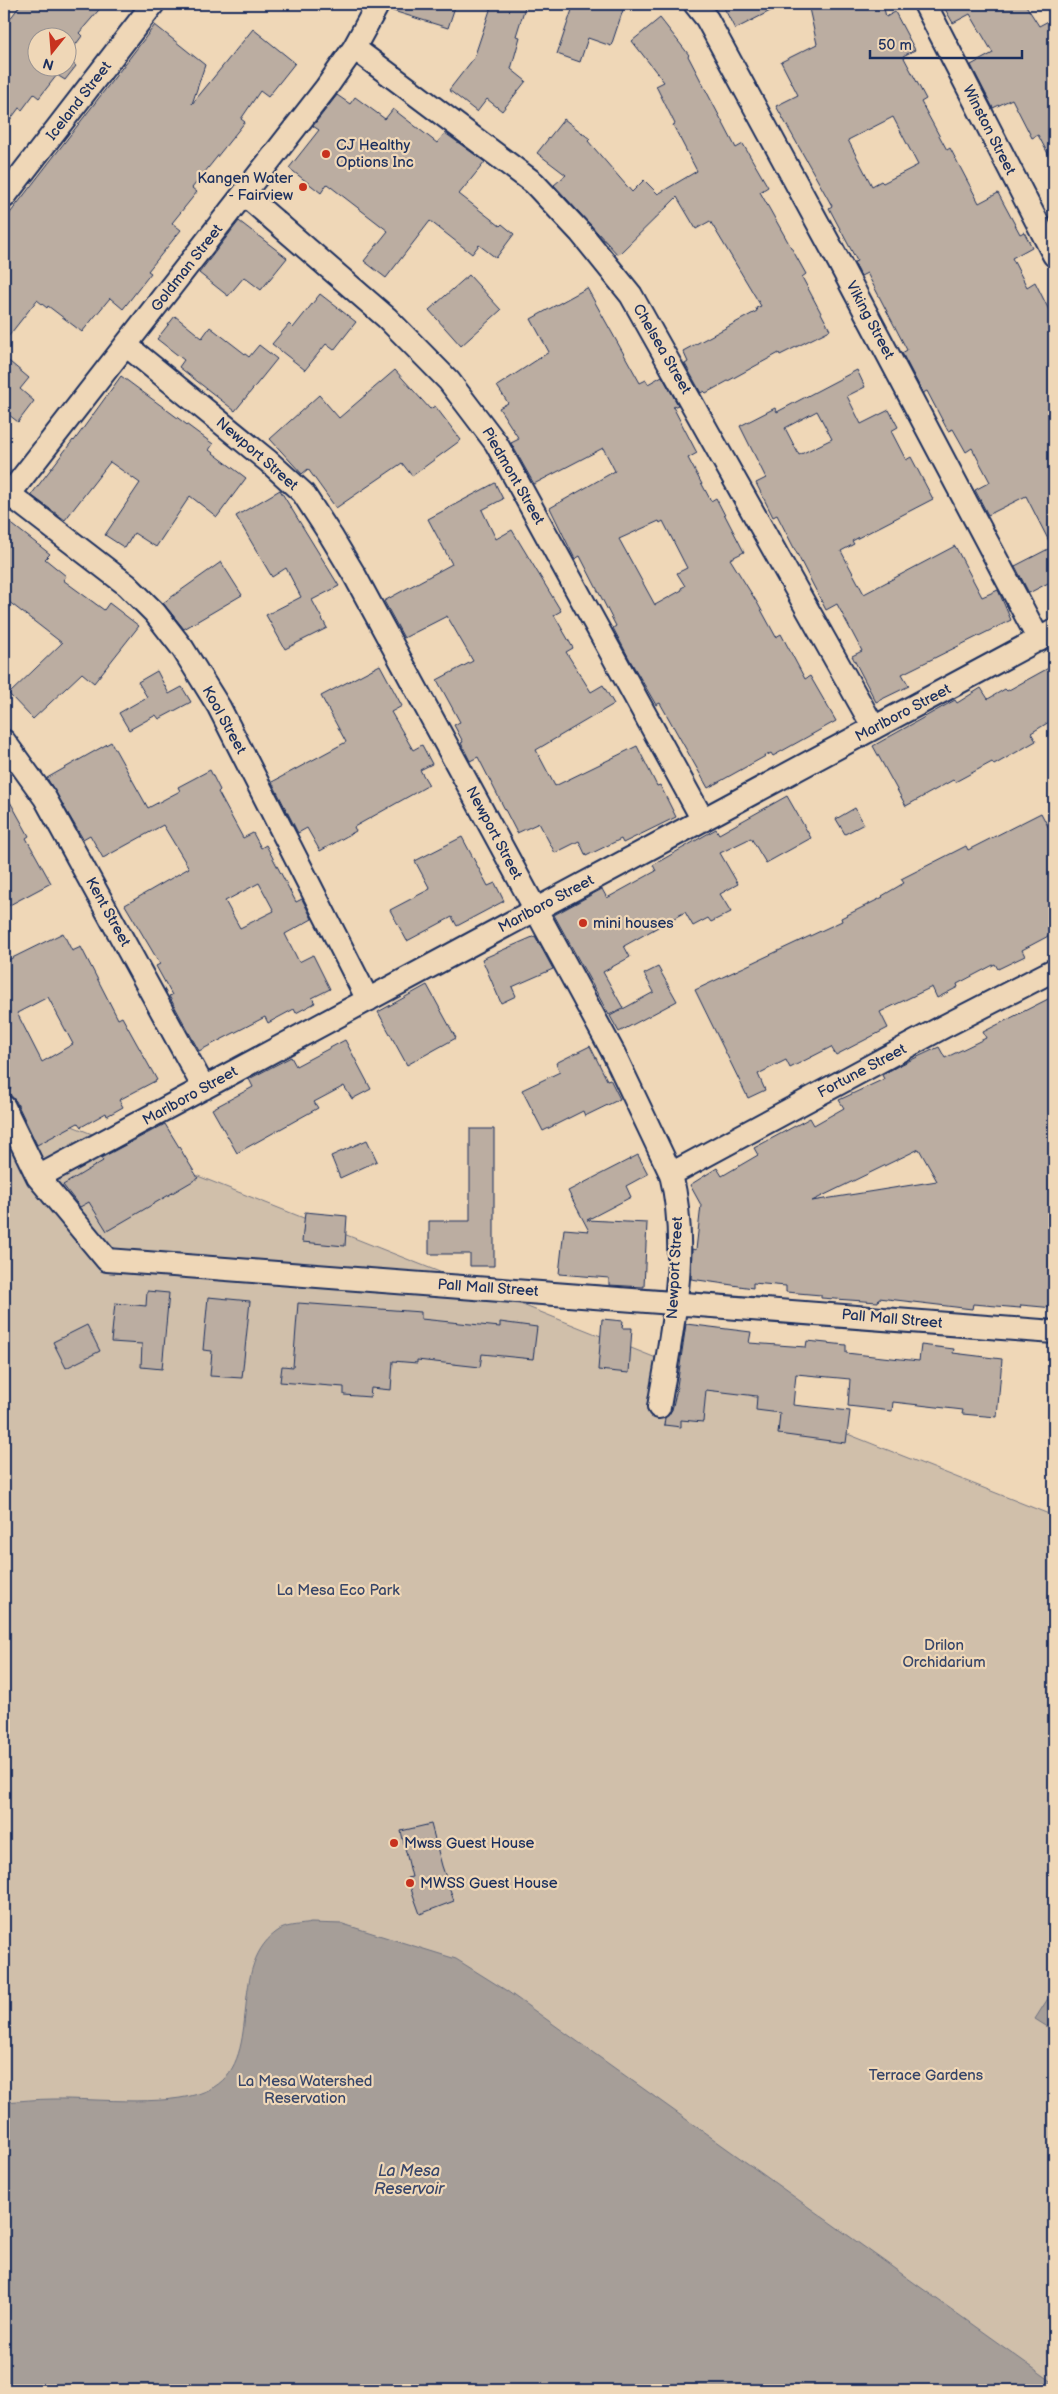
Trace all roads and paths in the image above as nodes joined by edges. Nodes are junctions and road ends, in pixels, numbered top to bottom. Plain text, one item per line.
1 (153, 4) edge
2 (378, 4) edge
3 (694, 4) edge
4 (925, 4) edge
5 (354, 48) junction
6 (244, 194) junction
7 (4, 198) edge
8 (1054, 255) edge
9 (127, 346) junction
10 (7, 497) edge
11 (1047, 636) edge
12 (874, 728) junction
13 (4, 741) edge
14 (703, 820) junction
15 (536, 910) junction
16 (1054, 970) edge
17 (368, 1000) junction
18 (204, 1088) junction
19 (4, 1107) edge
20 (671, 1174) junction
21 (38, 1177) junction
22 (676, 1302) junction
23 (1054, 1332) edge
24 (660, 1407) dead end

1 - 7 street, Iceland Street
2 - 5 street, Goldman Street
3 - 11 street, Viking Street
4 - 8 street, Winston Street
5 - 6 street, Goldman Street
5 - 12 street, Chelsea Street
6 - 9 street, Goldman Street
6 - 14 street, Piedmont Street
9 - 10 street, Goldman Street
9 - 15 street, Newport Street
10 - 17 street, Kool Street
11 - 12 street, Marlboro Street
12 - 14 street, Marlboro Street
13 - 18 street, Kent Street
14 - 15 street, Marlboro Street
15 - 17 street, Marlboro Street
15 - 20 street, Newport Street
16 - 20 street, Fortune Street
17 - 18 street, Marlboro Street
18 - 21 street, Marlboro Street
19 - 21 street, Pall Mall Street
20 - 22 street, Newport Street
21 - 22 street, Pall Mall Street
22 - 23 street, Pall Mall Street
22 - 24 street, Newport Street

